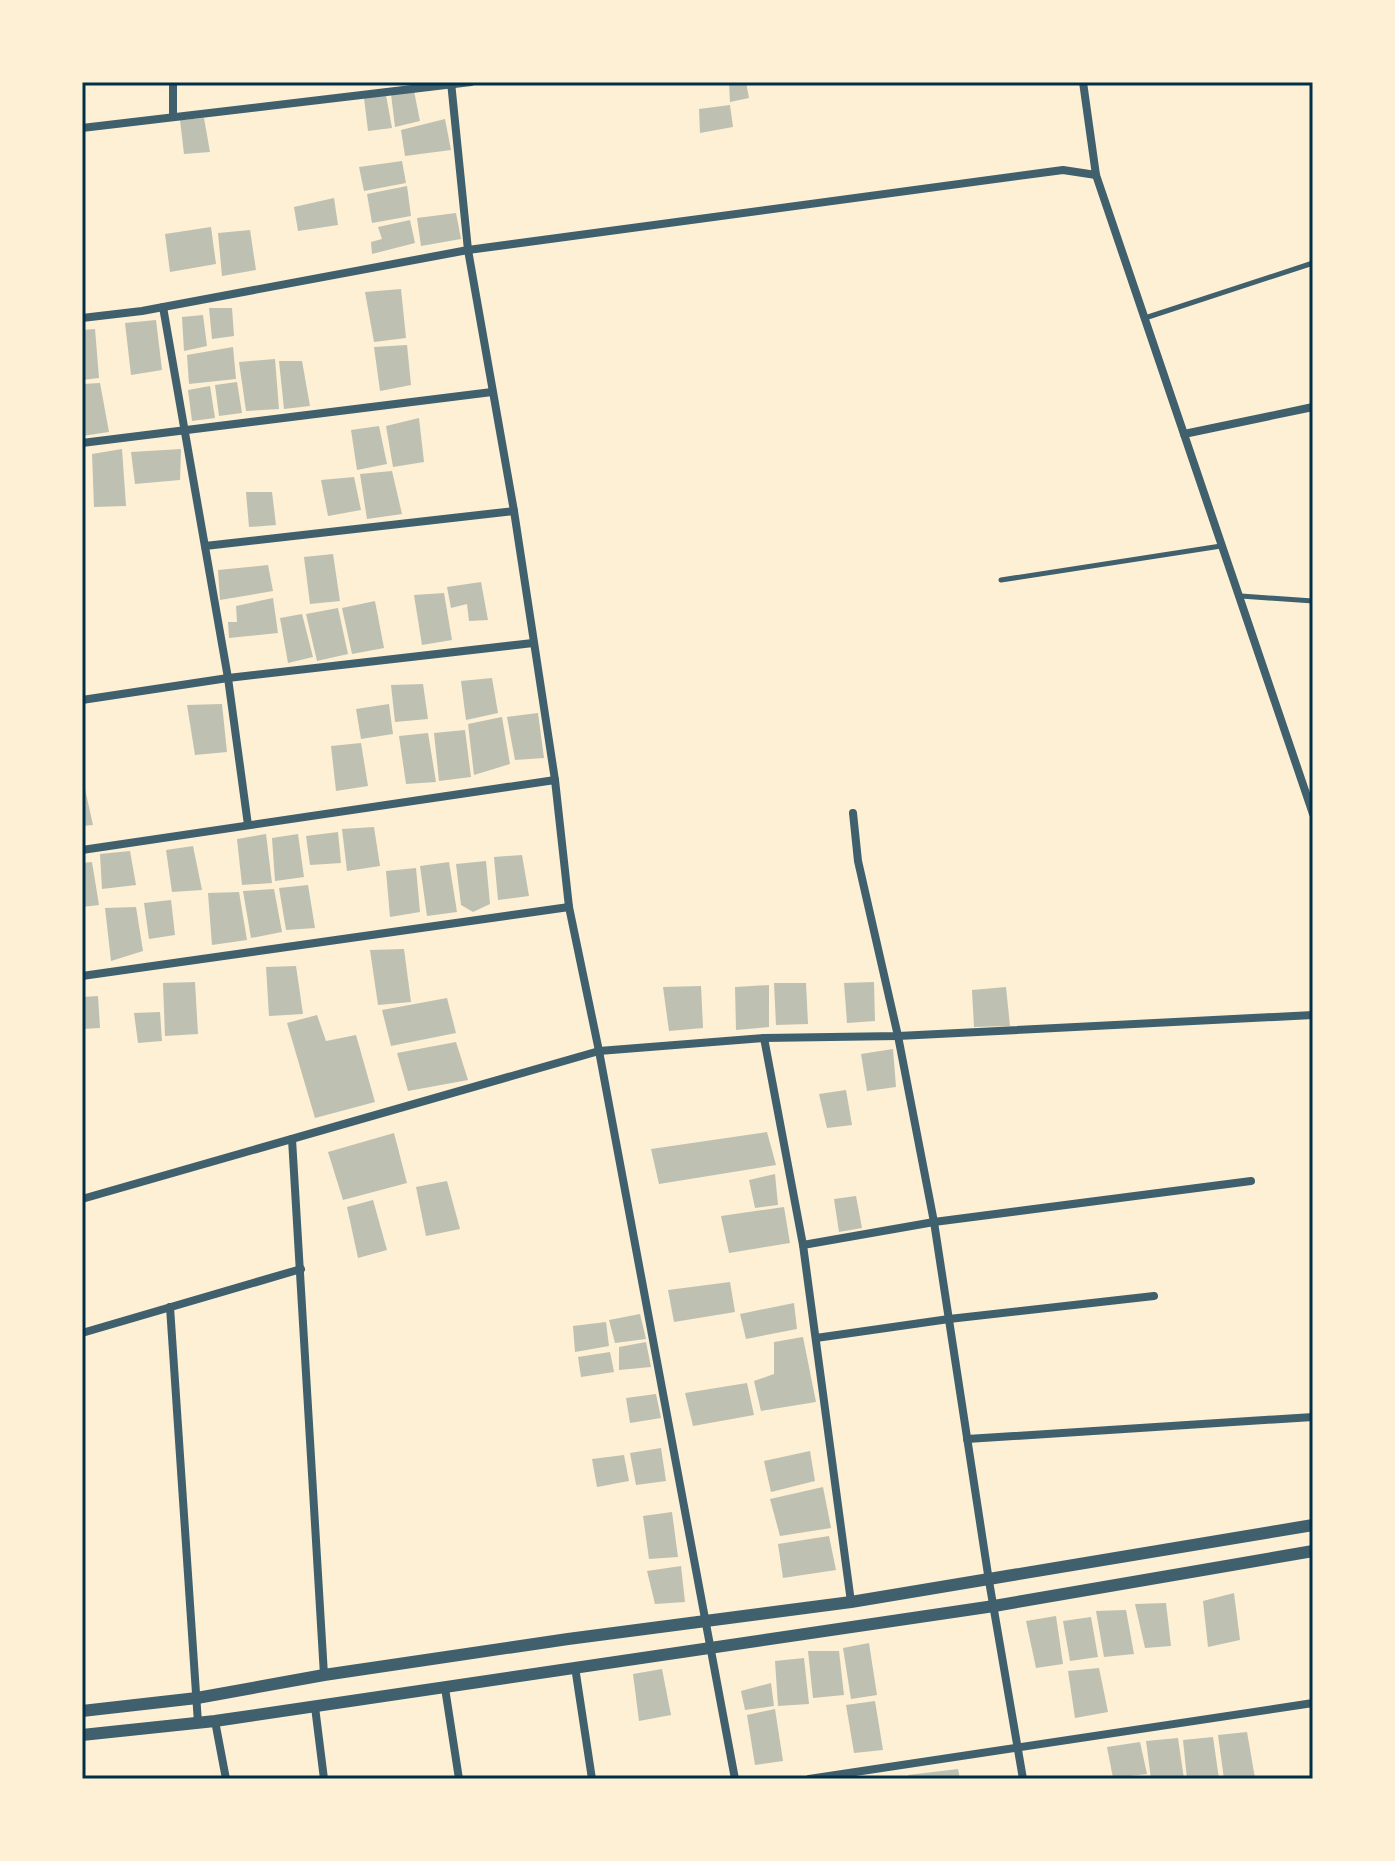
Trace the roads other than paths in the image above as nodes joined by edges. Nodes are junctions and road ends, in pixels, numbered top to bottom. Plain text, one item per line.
1 (173, 82) edge
2 (471, 82) edge
3 (1083, 82) edge
4 (452, 83) edge
5 (173, 116) junction
6 (82, 128) edge
7 (1096, 175) junction
8 (468, 250) junction
9 (1313, 263) edge
10 (163, 307) junction
11 (82, 318) edge
12 (1145, 318) junction
13 (492, 392) junction
14 (1313, 407) edge
15 (184, 430) junction
16 (1184, 434) junction
17 (82, 443) edge
18 (514, 511) junction
19 (205, 546) junction
20 (1222, 546) junction
21 (1001, 580) dead end
22 (1241, 596) junction
23 (1313, 601) edge
24 (533, 643) junction
25 (228, 678) junction
26 (82, 700) edge
27 (555, 780) junction
28 (853, 813) dead end
29 (1313, 814) edge
30 (248, 825) junction
31 (82, 850) edge
32 (569, 907) junction
33 (82, 976) edge
34 (1313, 1015) edge
35 (898, 1036) junction
36 (764, 1038) junction
37 (599, 1051) junction
38 (292, 1139) junction
39 (1251, 1181) dead end
40 (82, 1199) edge
41 (934, 1222) junction
42 (803, 1245) junction
43 (301, 1269) junction
44 (1154, 1296) dead end
45 (170, 1307) junction
46 (949, 1319) junction
47 (82, 1333) edge
48 (816, 1338) junction
49 (1313, 1417) edge
50 (967, 1439) junction
51 (1313, 1525) edge
52 (1313, 1551) edge
53 (989, 1581) junction
54 (851, 1602) junction
55 (994, 1606) junction
56 (706, 1620) junction
57 (711, 1648) junction
58 (575, 1667) junction
59 (324, 1675) junction
60 (445, 1688) junction
61 (197, 1698) junction
62 (1313, 1703) edge
63 (315, 1707) junction
64 (82, 1711) edge
65 (215, 1721) junction
66 (198, 1723) junction
67 (82, 1735) edge
68 (1018, 1746) junction
69 (878, 1774) edge
70 (226, 1779) edge
71 (324, 1779) edge
72 (459, 1779) edge
73 (592, 1779) edge
74 (735, 1779) edge
75 (809, 1779) edge
76 (1023, 1779) edge

1 - 5 street
2 - 4 street
3 - 7 street
4 - 5 street
4 - 8 street
5 - 6 street
7 - 8 street
7 - 12 street
8 - 10 street
8 - 13 street
9 - 12 lane
10 - 11 street
10 - 15 street
12 - 16 street
13 - 15 street
13 - 18 street
14 - 16 street
15 - 17 street
15 - 19 street
16 - 20 street
18 - 19 street
18 - 24 street
19 - 25 street
20 - 21 lane
20 - 22 street
22 - 23 lane
22 - 29 street
24 - 25 street
24 - 27 street
25 - 26 street
25 - 30 street
27 - 30 street
27 - 32 street
28 - 35 street
30 - 31 street
32 - 33 street
32 - 37 street
34 - 35 street
35 - 36 street
35 - 41 street
36 - 37 street
36 - 42 street
37 - 38 street
37 - 56 street
38 - 40 street
38 - 43 street
39 - 41 street
41 - 42 street
41 - 46 street
42 - 48 street
43 - 45 street
43 - 59 street
44 - 46 street
45 - 47 street
45 - 61 street
46 - 48 street
46 - 50 street
48 - 54 street
49 - 50 street
50 - 53 street
51 - 53 street
52 - 55 street
53 - 54 street
53 - 55 street
54 - 56 street
55 - 57 street
55 - 68 street
56 - 57 street
56 - 59 street
57 - 58 street
57 - 74 street
58 - 60 street
58 - 73 street
59 - 61 street
60 - 63 street
60 - 72 street
61 - 64 street
61 - 66 street
62 - 68 street
63 - 65 street
63 - 71 street
65 - 66 street
65 - 70 street
66 - 67 street
68 - 69 street
68 - 76 street
69 - 75 street

